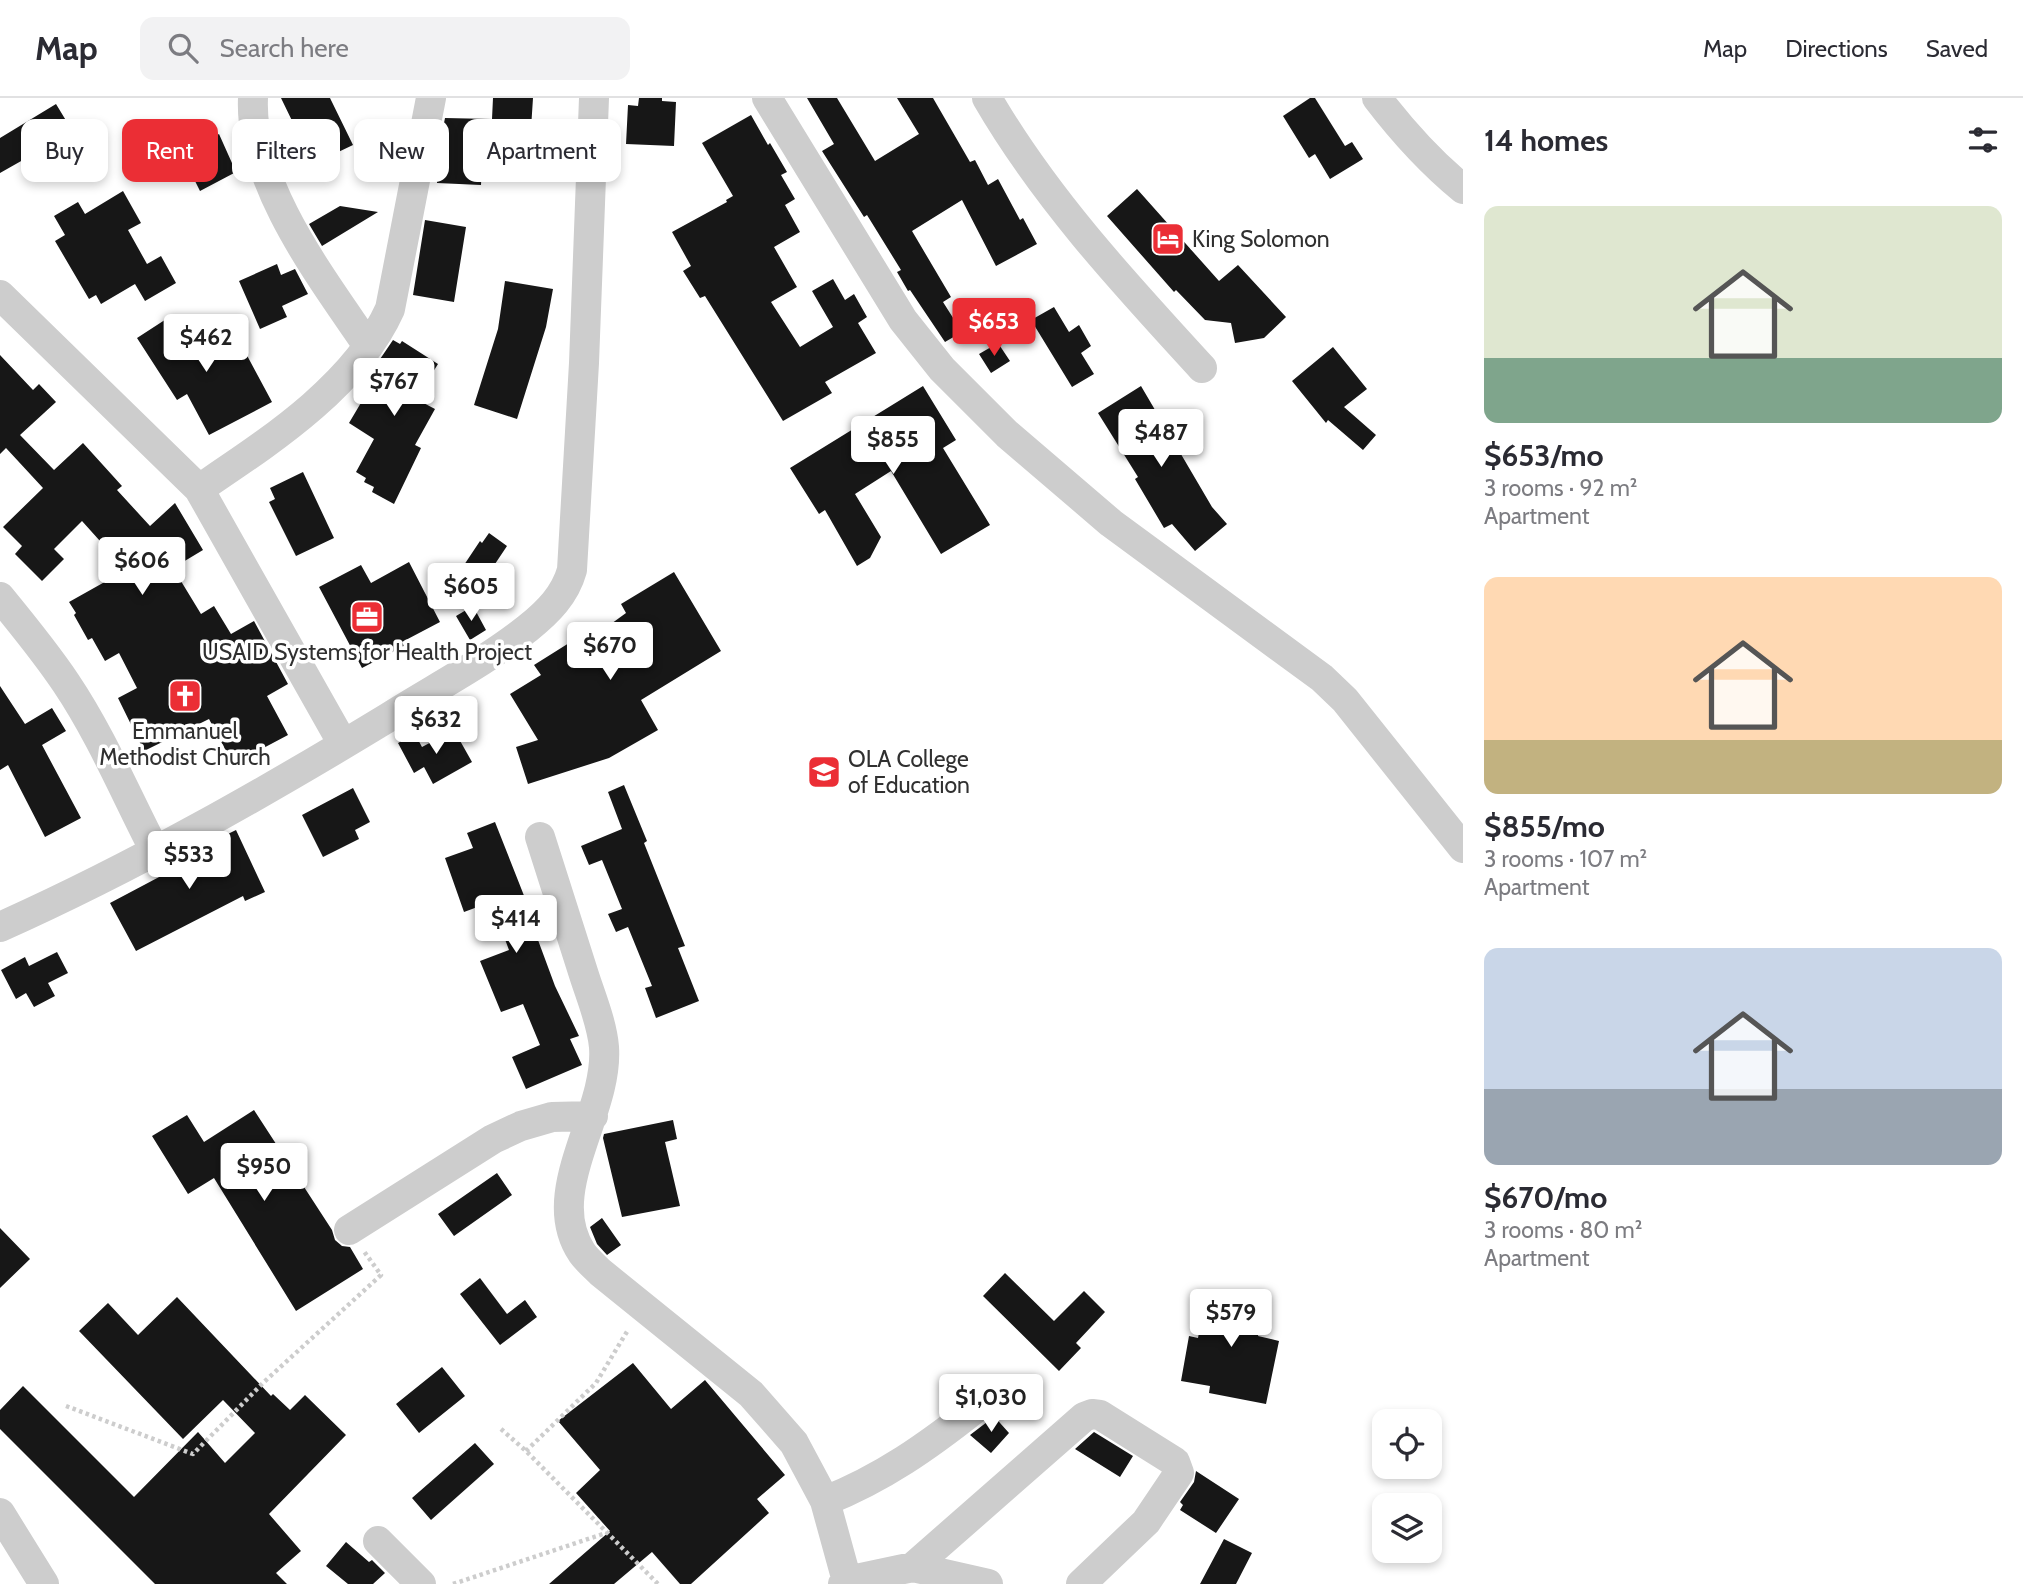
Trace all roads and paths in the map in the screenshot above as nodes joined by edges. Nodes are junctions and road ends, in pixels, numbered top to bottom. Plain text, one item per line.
1 (253, 98) edge
2 (431, 98) edge
3 (594, 98) edge
4 (767, 98) edge
5 (987, 98) edge
6 (1377, 98) edge
7 (1463, 189) edge
8 (0, 295) edge
9 (368, 346) junction
10 (1202, 368) dead end
11 (199, 489) junction
12 (0, 597) edge
13 (343, 744) junction
14 (540, 837) dead end
15 (1463, 848) edge
16 (155, 850) junction
17 (0, 927) edge
18 (593, 1116) junction
19 (349, 1230) joint
20 (645, 1307) junction
21 (66, 1406) dead end
22 (976, 1408) dead end
23 (501, 1429) dead end
24 (526, 1451) junction
25 (825, 1501) junction
26 (0, 1513) edge
27 (606, 1533) junction
28 (378, 1541) dead end
29 (913, 1567) junction
30 (845, 1583) edge
31 (44, 1584) edge
32 (421, 1584) edge
33 (453, 1584) edge
34 (657, 1584) edge
35 (988, 1584) edge
36 (1081, 1584) edge

1 - 9 street
2 - 9 street
3 - 13 street
4 - 15 street
5 - 10 street
6 - 7 street
8 - 11 street
9 - 11 street
11 - 13 street
12 - 16 street
13 - 16 street
14 - 18 street
16 - 17 street
18 - 19 street
18 - 20 street
19 - 21 path
20 - 24 path
20 - 25 street
22 - 25 street
23 - 24 path
24 - 27 path
25 - 30 street
26 - 31 street
27 - 33 path
27 - 34 path
28 - 32 street
29 - 30 street
29 - 35 street
29 - 36 street

